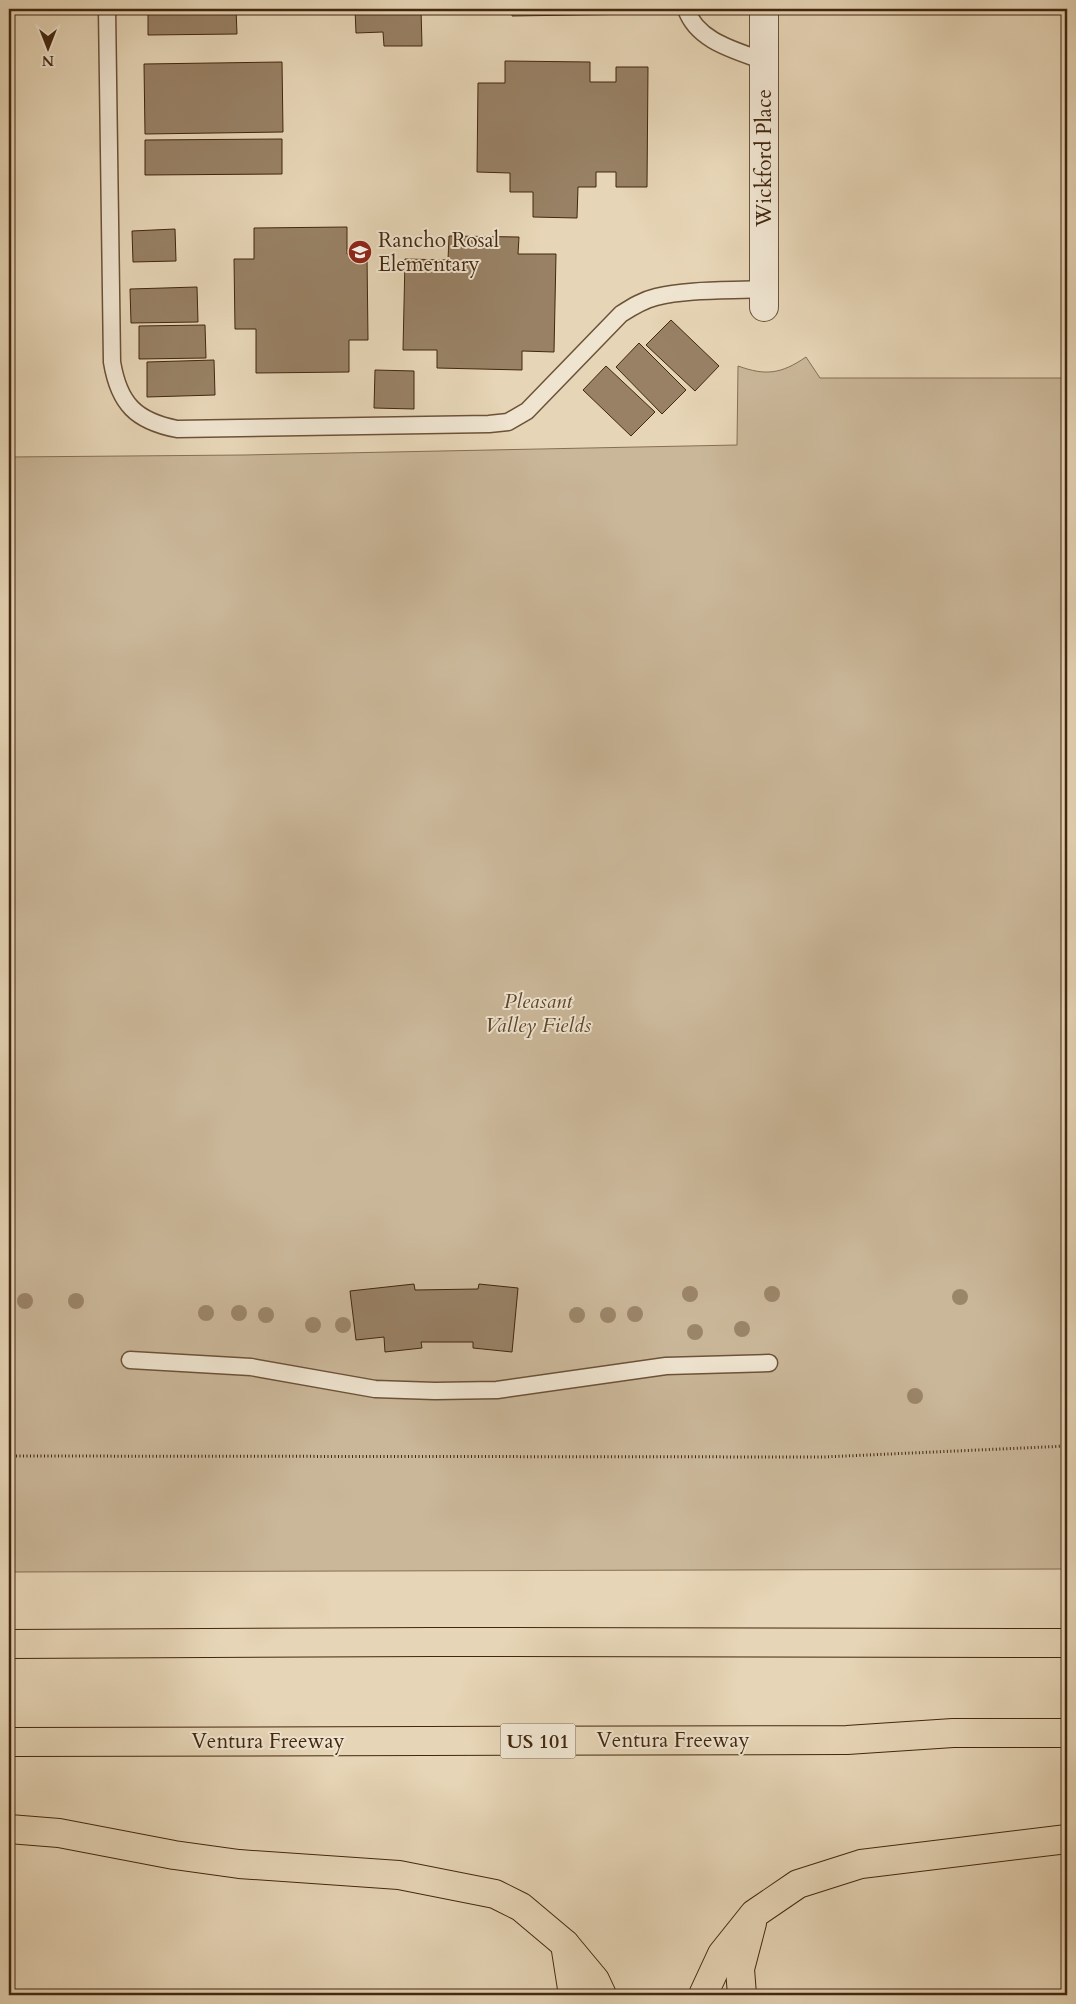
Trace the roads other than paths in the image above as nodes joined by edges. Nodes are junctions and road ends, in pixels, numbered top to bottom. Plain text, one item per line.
1 (107, 9) edge
2 (686, 9) edge
3 (764, 9) edge
4 (764, 61) junction
5 (764, 298) joint
6 (130, 1360) dead end
7 (769, 1362) dead end
8 (1067, 1643) edge
9 (9, 1644) edge
10 (1067, 1733) edge
11 (9, 1742) edge
12 (9, 1829) edge
13 (1067, 1839) edge
14 (754, 1914) junction
15 (565, 1944) junction
16 (573, 1995) edge
17 (602, 1995) edge
18 (702, 1995) edge
19 (742, 1995) edge

1 - 5 lane
2 - 4 lane
3 - 4 street, Wickford Place
4 - 5 street, Wickford Place
6 - 7 lane
8 - 9 highway
10 - 11 highway, Ventura Freeway / US 101
12 - 15 highway
13 - 14 highway
14 - 18 highway
14 - 19 highway
15 - 16 highway
15 - 17 highway

